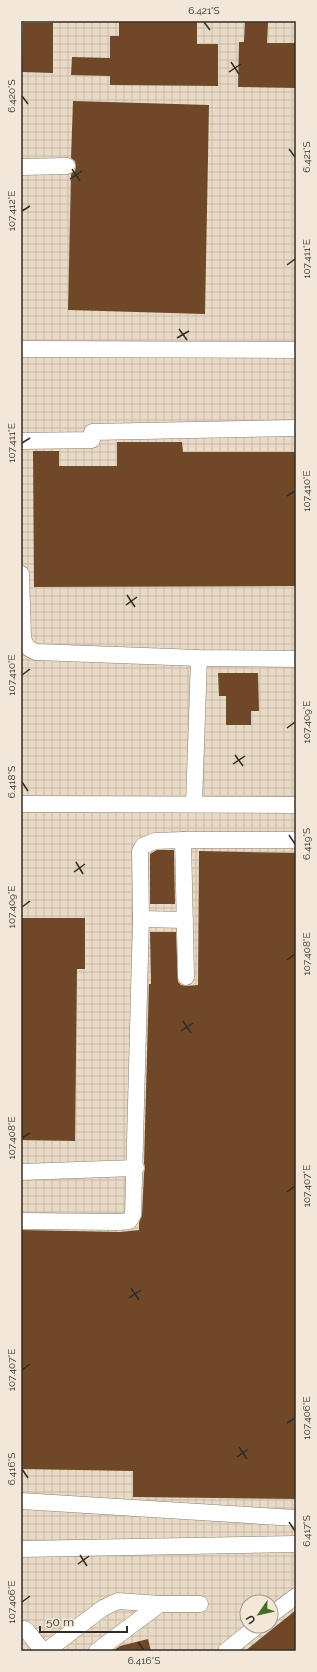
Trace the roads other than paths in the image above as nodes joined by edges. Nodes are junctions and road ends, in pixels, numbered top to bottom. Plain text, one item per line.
1 (67, 166) dead end
2 (21, 167) edge
3 (21, 349) edge
4 (296, 350) edge
5 (296, 428) edge
6 (21, 441) edge
7 (21, 574) edge
8 (199, 658) junction
9 (296, 659) edge
10 (21, 804) edge
11 (194, 804) junction
12 (296, 805) edge
13 (183, 840) junction
14 (296, 840) edge
15 (141, 919) junction
16 (185, 920) junction
17 (186, 977) dead end
18 (136, 1168) junction
19 (21, 1172) edge
20 (21, 1221) edge
21 (21, 1501) edge
22 (296, 1518) edge
23 (296, 1544) edge
24 (21, 1549) edge
25 (296, 1596) edge
26 (160, 1604) junction
27 (200, 1604) dead end
28 (279, 1609) edge
29 (21, 1630) edge
30 (247, 1634) edge
31 (45, 1651) edge
32 (97, 1651) edge
33 (226, 1651) edge

1 - 2 street
3 - 4 street
5 - 6 street
7 - 8 street
8 - 9 street
8 - 11 street
10 - 11 street
11 - 12 street
13 - 14 street
13 - 15 street
13 - 16 street
15 - 16 street
15 - 18 street
16 - 17 street
18 - 19 street
18 - 20 street
21 - 22 street
23 - 24 street
25 - 28 street
26 - 27 street
26 - 31 street
26 - 32 street
29 - 31 street
30 - 33 street

